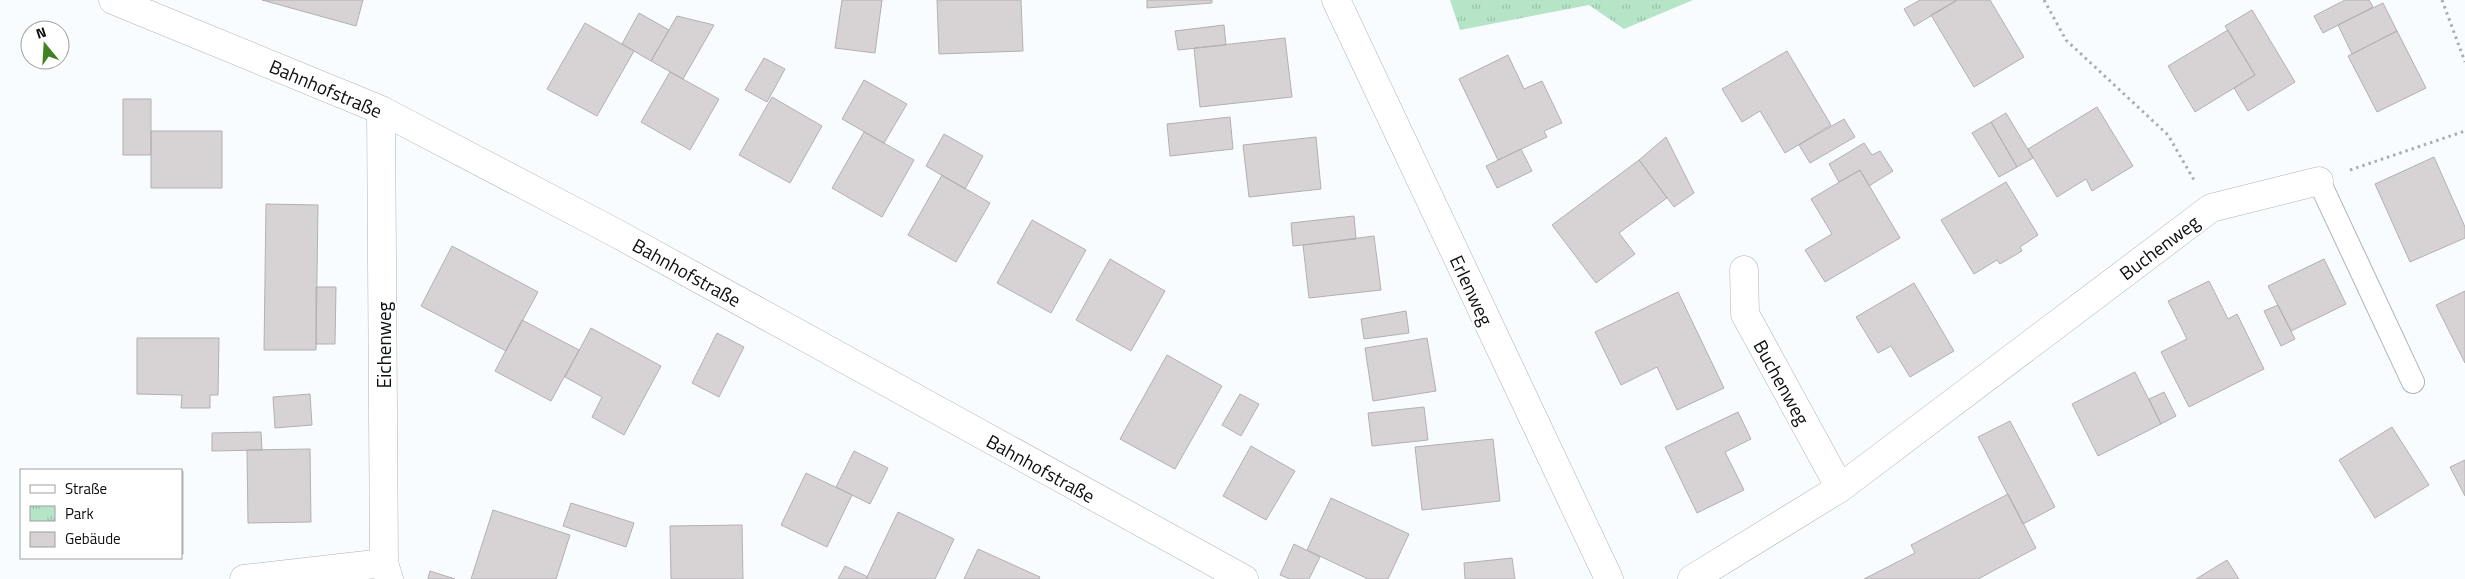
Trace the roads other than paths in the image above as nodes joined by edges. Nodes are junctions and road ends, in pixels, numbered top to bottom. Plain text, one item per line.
1 (113, 0) edge
2 (1336, 0) edge
3 (381, 110) junction
4 (2319, 180) joint
5 (1744, 270) dead end
6 (2412, 382) dead end
7 (1840, 488) junction
8 (387, 571) edge
9 (244, 579) edge
10 (1244, 579) edge
11 (1609, 579) edge
12 (1692, 579) edge

1 - 3 street, Bahnhofstraße
2 - 11 street, Erlenweg
3 - 8 street, Eichenweg
3 - 10 street, Bahnhofstraße
4 - 6 lane
4 - 7 street, Buchenweg
5 - 7 street, Buchenweg
7 - 12 street, Buchenweg
8 - 9 street

